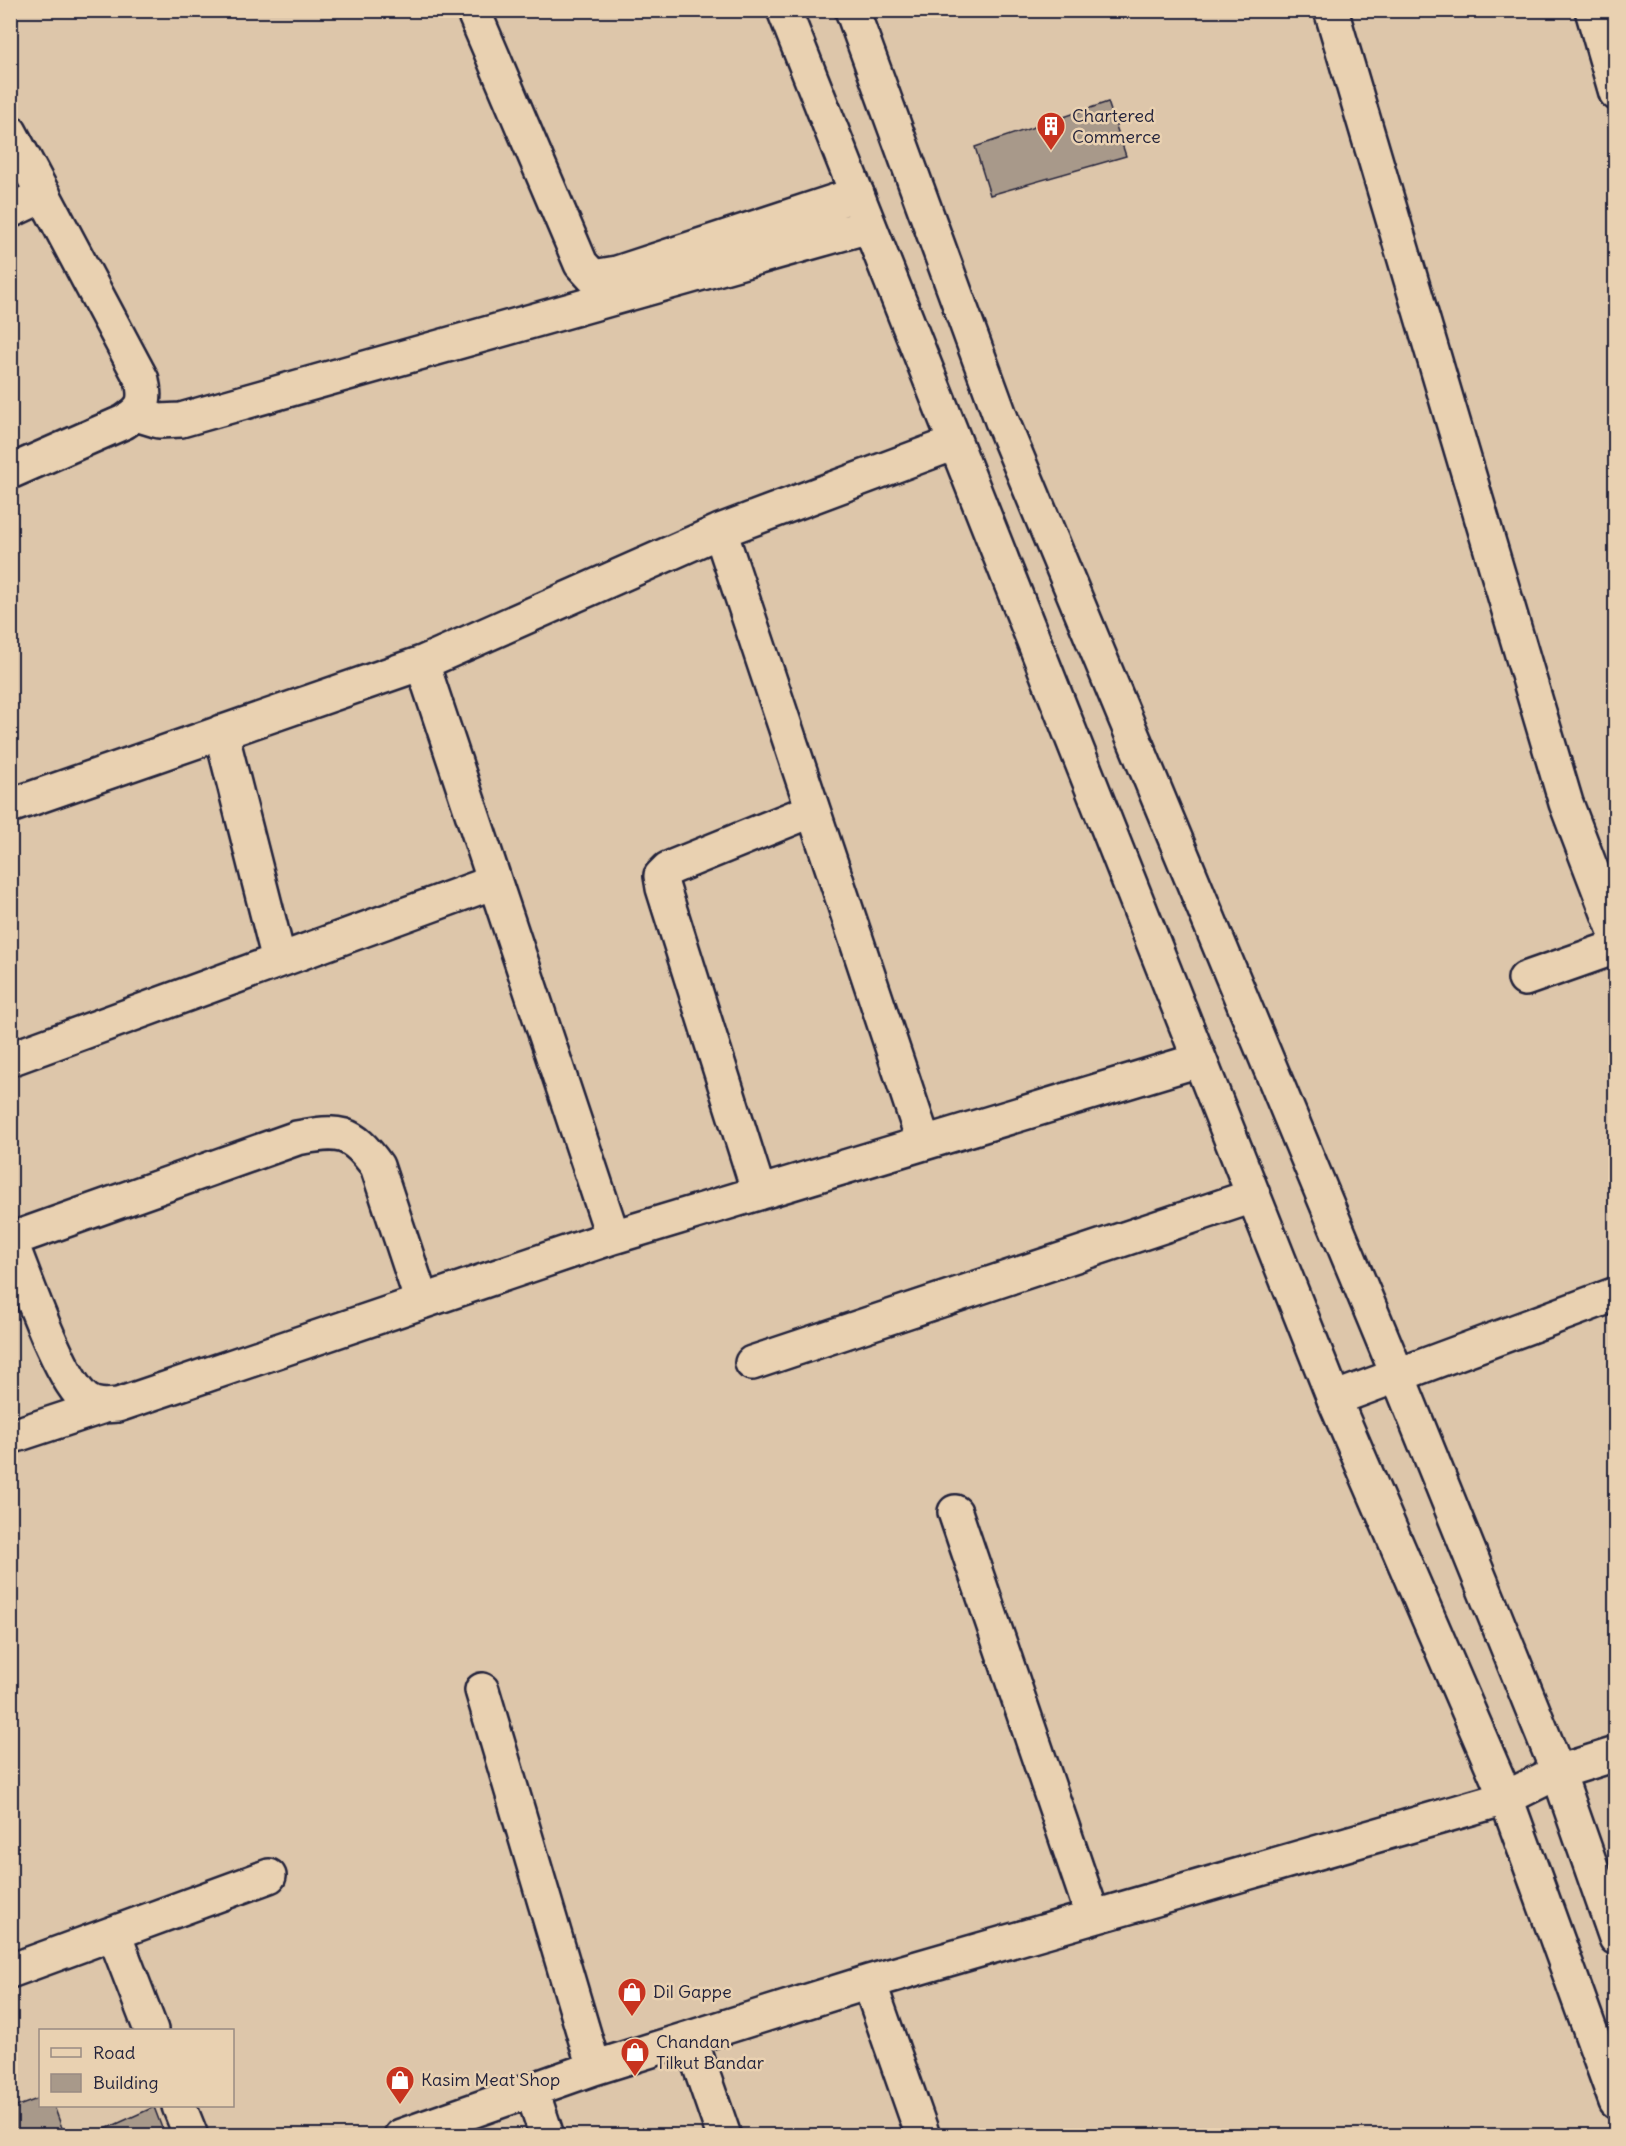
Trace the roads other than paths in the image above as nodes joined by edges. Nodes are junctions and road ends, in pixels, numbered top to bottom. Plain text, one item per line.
1 (473, 10) edge
2 (784, 10) edge
3 (852, 10) edge
4 (1331, 10) edge
5 (1592, 10) edge
6 (1616, 93) edge
7 (10, 132) edge
8 (856, 194) junction
9 (44, 195) junction
10 (10, 212) edge
11 (869, 226) junction
12 (136, 414) junction
13 (955, 442) junction
14 (10, 472) edge
15 (720, 531) junction
16 (422, 663) junction
17 (222, 732) junction
18 (10, 806) edge
19 (813, 810) junction
20 (494, 882) junction
21 (1616, 934) edge
22 (1616, 947) edge
23 (279, 960) junction
24 (1525, 979) dead end
25 (10, 1059) edge
26 (1199, 1060) junction
27 (924, 1143) junction
28 (759, 1193) junction
29 (1253, 1196) junction
30 (613, 1237) junction
31 (1616, 1294) edge
32 (422, 1302) junction
33 (752, 1364) dead end
34 (1398, 1376) junction
35 (1334, 1399) junction
36 (101, 1407) junction
37 (10, 1437) edge
38 (955, 1512) dead end
39 (482, 1690) dead end
40 (1616, 1754) edge
41 (1558, 1772) junction
42 (1506, 1798) junction
43 (268, 1876) dead end
44 (1093, 1917) junction
45 (114, 1934) junction
46 (1616, 1938) edge
47 (10, 1971) edge
48 (869, 1982) junction
49 (149, 2029) edge
50 (690, 2038) junction
51 (594, 2068) junction
52 (532, 2091) junction
53 (1616, 2102) edge
54 (179, 2107) edge
55 (191, 2136) edge
56 (401, 2136) edge
57 (547, 2136) edge
58 (724, 2136) edge
59 (923, 2136) edge

1 - 8 street
2 - 8 street
3 - 34 street
4 - 21 street
5 - 6 street
7 - 9 street
8 - 11 street
9 - 10 street
9 - 12 street
11 - 12 street
11 - 13 street
12 - 14 street
13 - 15 street
13 - 26 street
15 - 16 street
15 - 19 street
16 - 17 street
16 - 20 street
17 - 18 street
17 - 23 street
19 - 27 street
19 - 28 street
20 - 23 street
20 - 30 street
22 - 24 street
23 - 25 street
26 - 27 street
26 - 29 street
27 - 28 street
28 - 30 street
29 - 33 street
29 - 35 street
30 - 32 street
31 - 34 street
32 - 36 street
32 - 36 street
34 - 35 street
34 - 41 street
35 - 42 street
36 - 37 street
38 - 44 street
39 - 51 street
40 - 41 street
41 - 42 street
41 - 46 street
42 - 44 street
42 - 53 street
43 - 45 street
44 - 48 street
45 - 47 street
45 - 49 street
48 - 50 street
48 - 59 street
50 - 51 street
50 - 58 street
51 - 52 street
52 - 56 street
52 - 57 street
54 - 55 street

